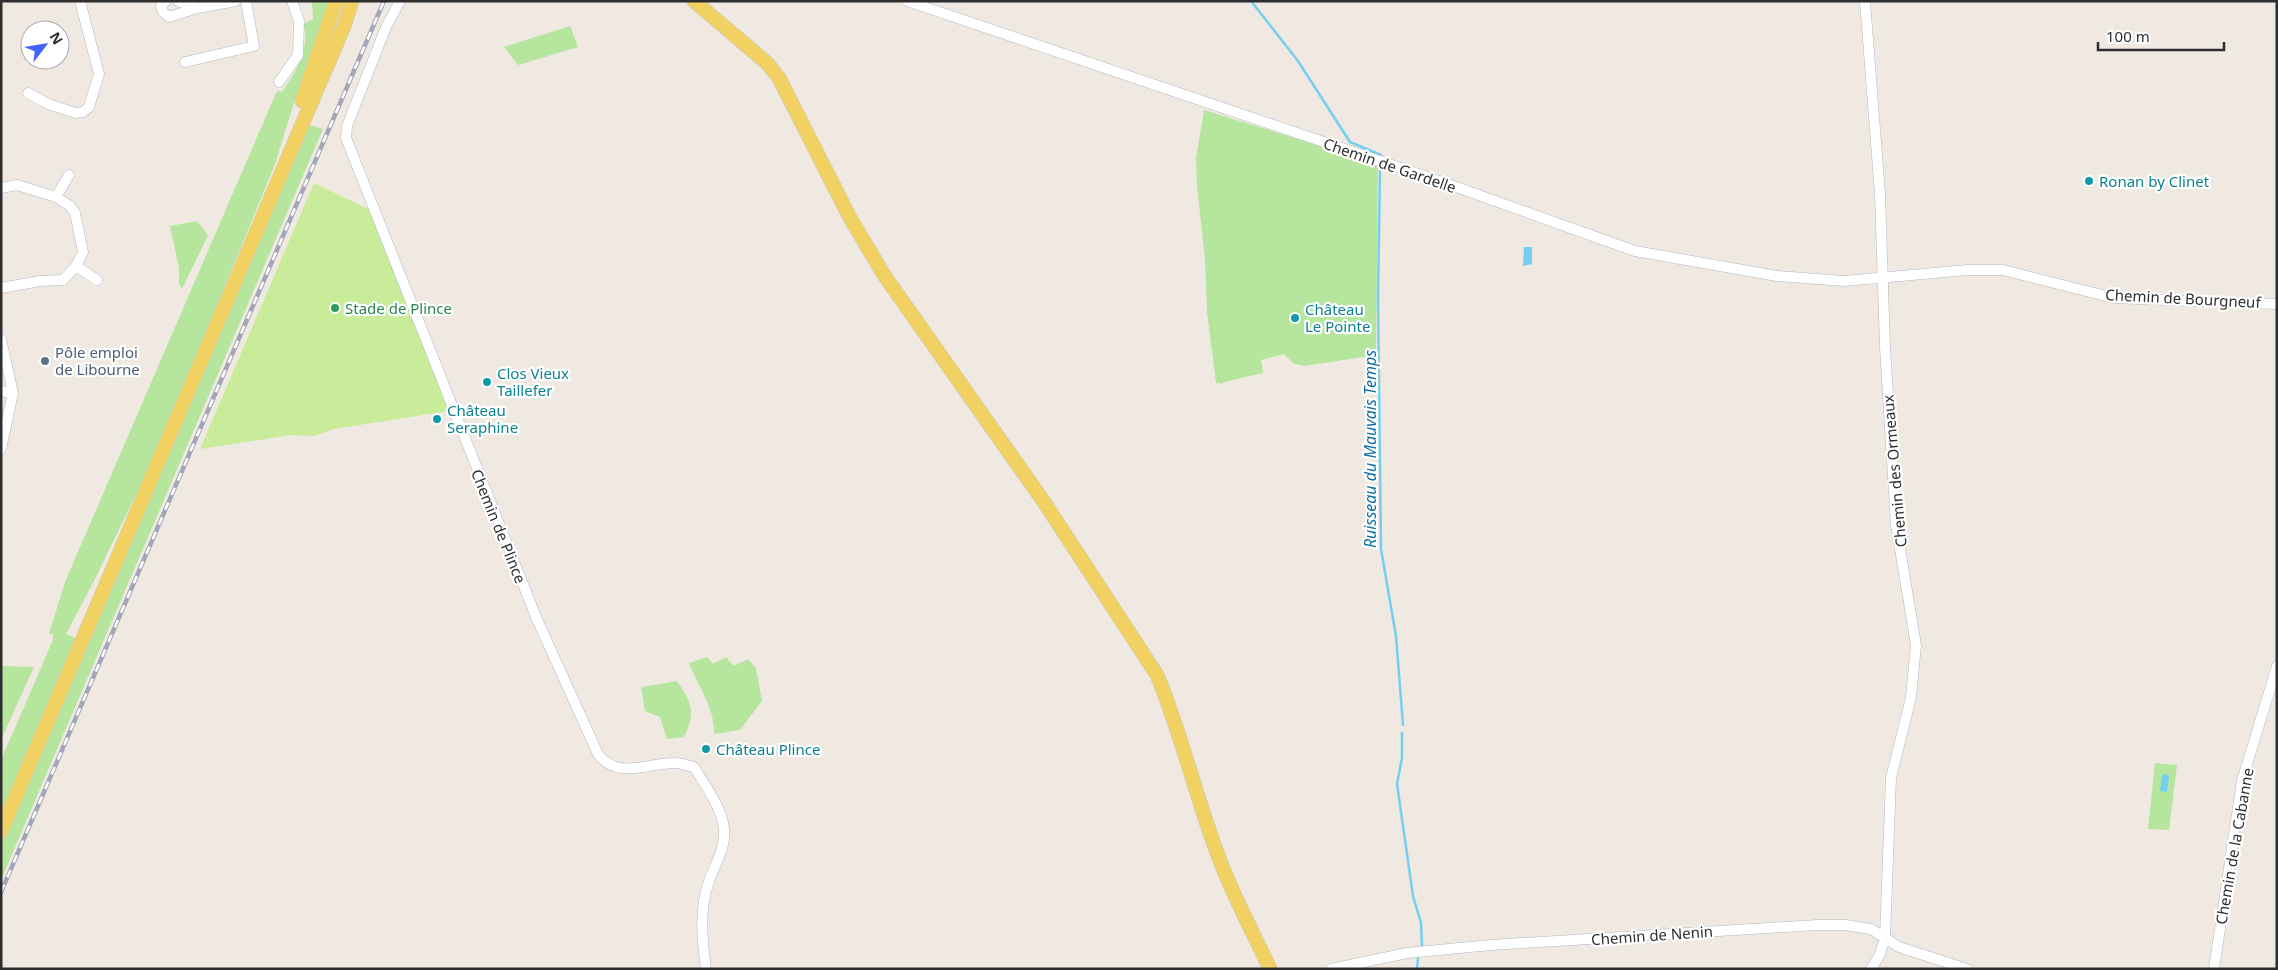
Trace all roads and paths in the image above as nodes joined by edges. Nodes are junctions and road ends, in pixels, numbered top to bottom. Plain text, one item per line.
1 (80, 1) edge
2 (166, 1) edge
3 (178, 1) edge
4 (236, 1) edge
5 (246, 1) edge
6 (292, 1) edge
7 (336, 1) edge
8 (352, 1) edge
9 (400, 1) edge
10 (694, 1) edge
11 (907, 1) edge
12 (1864, 1) edge
13 (196, 8) junction
14 (185, 62) dead end
15 (279, 82) dead end
16 (28, 93) dead end
17 (69, 175) dead end
18 (1, 188) edge
19 (56, 197) junction
20 (267, 204) junction
21 (76, 266) junction
22 (1882, 278) junction
23 (97, 280) dead end
24 (1, 288) edge
25 (2277, 304) edge
26 (1, 339) edge
27 (1, 391) edge
28 (13, 393) junction
29 (1, 449) edge
30 (2277, 666) edge
31 (1, 831) edge
32 (1885, 938) junction
33 (706, 969) edge
34 (1270, 969) edge
35 (1331, 969) edge
36 (1871, 969) edge
37 (1967, 969) edge
38 (2214, 969) edge

1 - 16 street
2 - 13 street
3 - 13 street
4 - 13 street
5 - 14 street
6 - 15 street
7 - 20 main road
8 - 20 main road
9 - 33 street, Chemin de Plince
10 - 34 main road
11 - 22 street, Chemin de Gardelle
12 - 22 street, Chemin des Ormeaux
17 - 19 street
18 - 19 street
19 - 21 street
20 - 31 main road
21 - 23 street
21 - 24 street
22 - 25 street, Chemin de Bourgneuf
22 - 32 street, Chemin des Ormeaux
26 - 28 street
27 - 28 street
28 - 29 street
30 - 38 street, Chemin de la Cabanne
32 - 35 street, Chemin de Nenin
32 - 36 street, Chemin des Ormeaux
32 - 37 street, Chemin de Nenin

